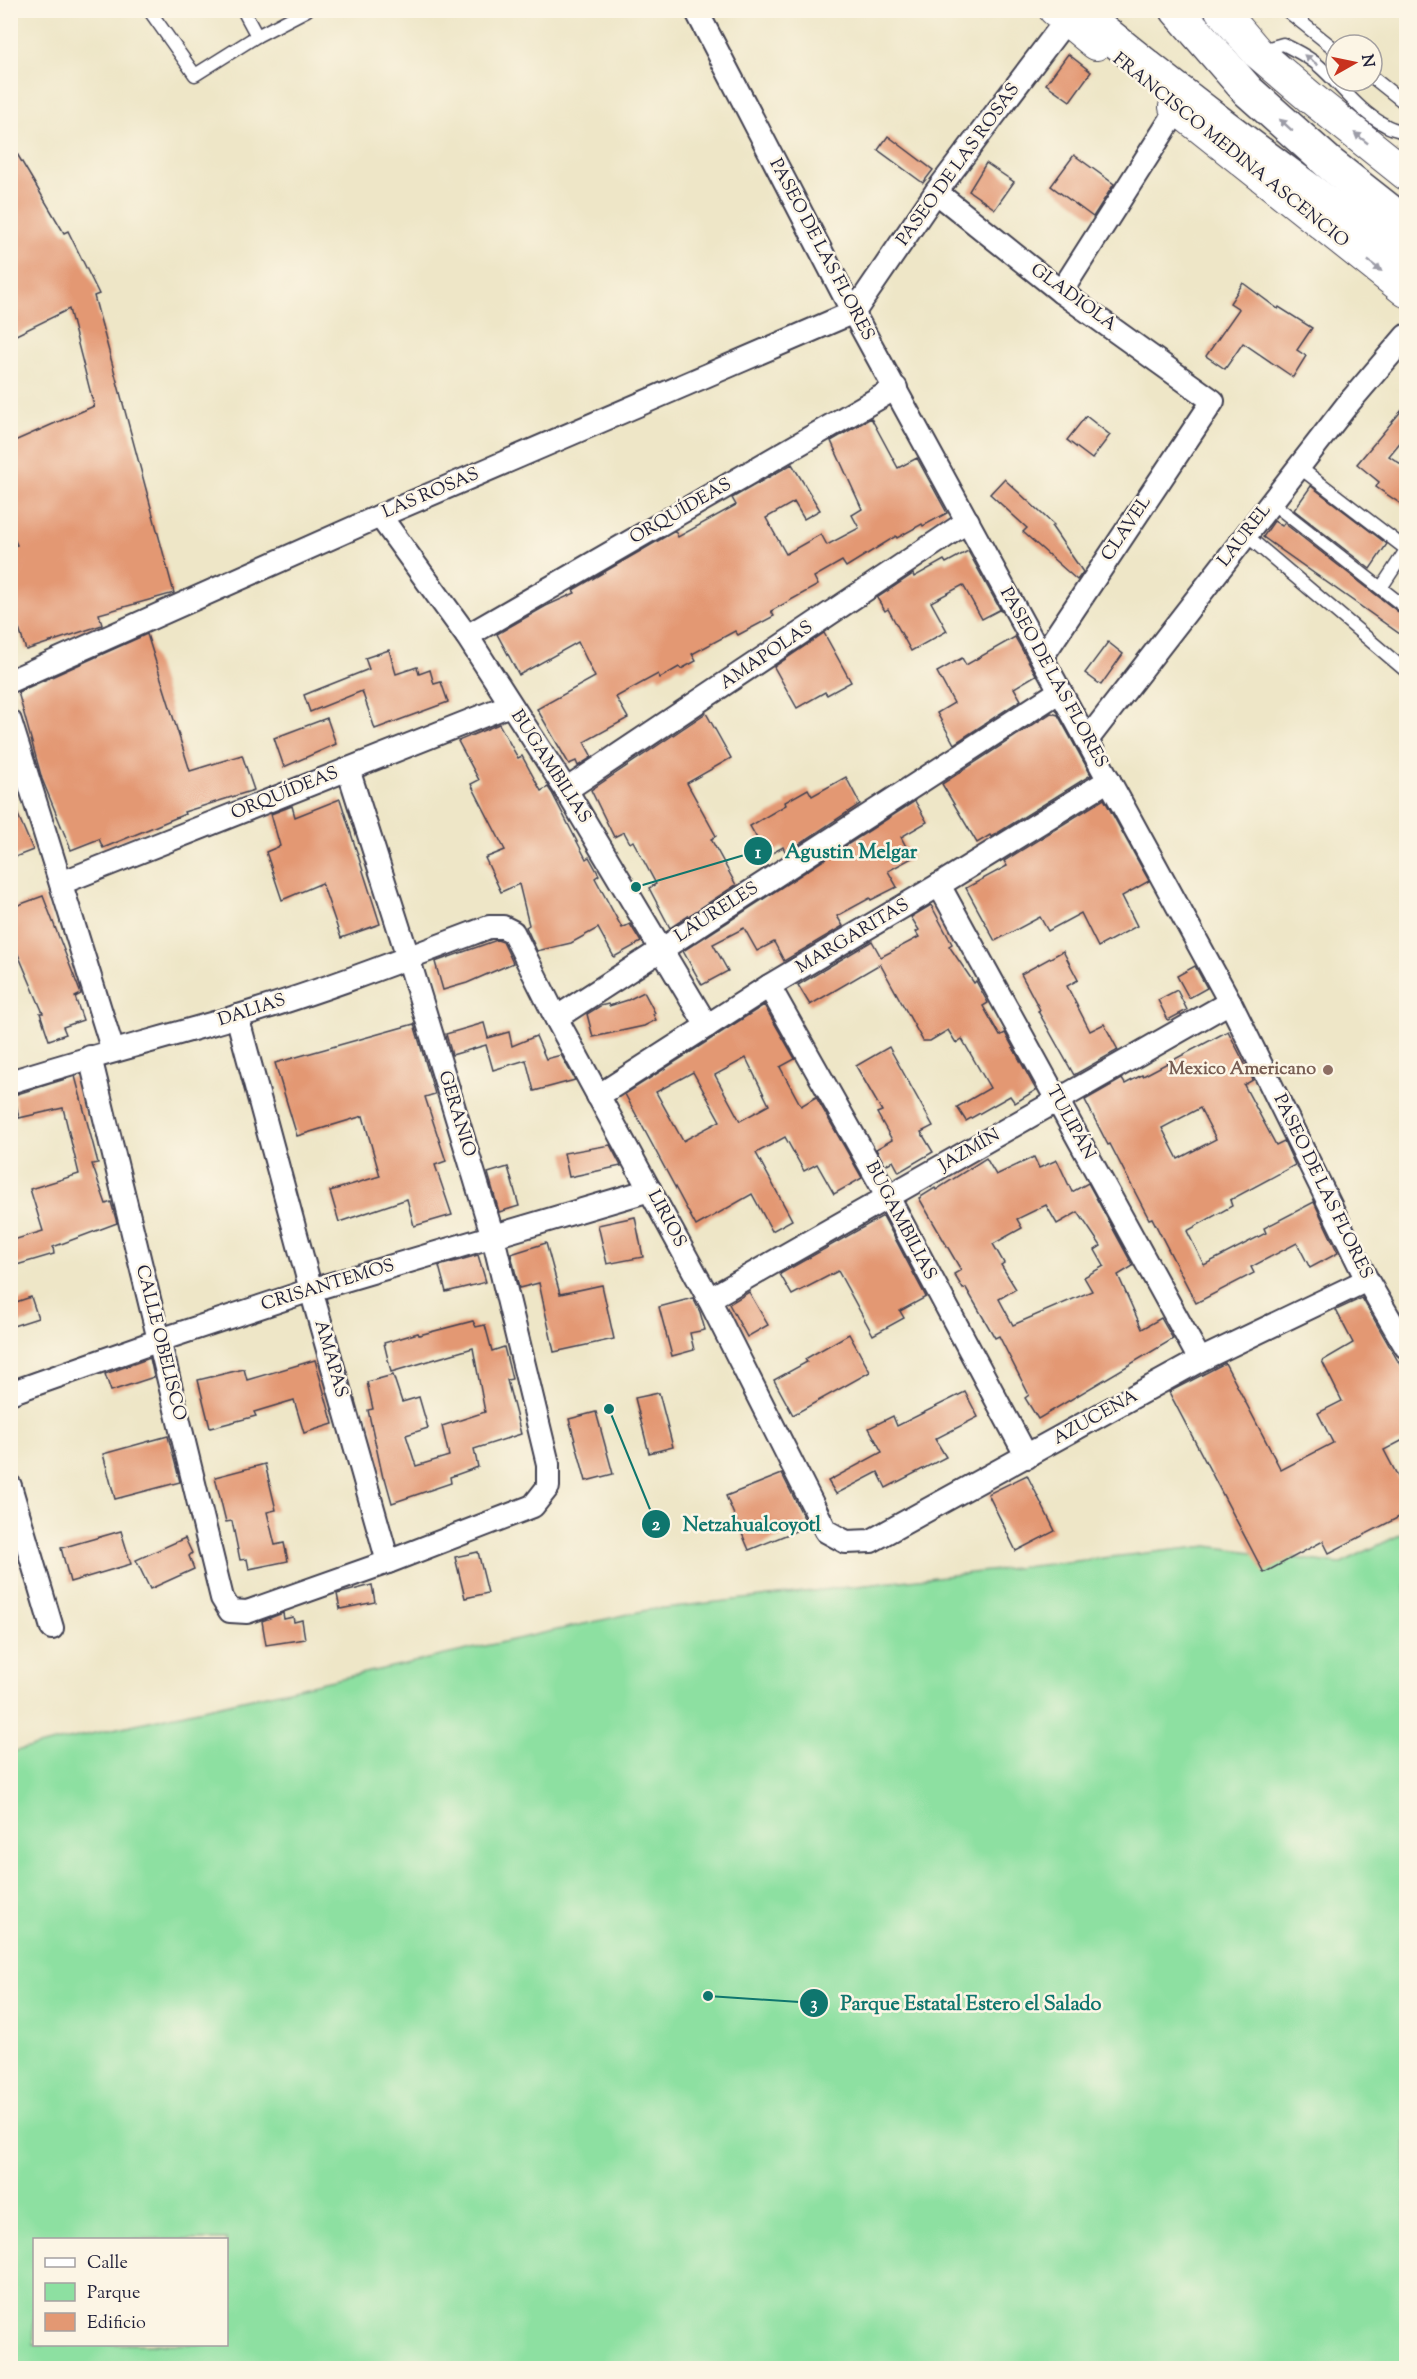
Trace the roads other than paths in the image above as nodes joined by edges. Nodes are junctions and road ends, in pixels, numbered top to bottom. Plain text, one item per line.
1 (149, 10) edge
2 (243, 10) edge
3 (307, 10) edge
4 (696, 10) edge
5 (1177, 10) edge
6 (1221, 10) edge
7 (1286, 10) edge
8 (1072, 13) edge
9 (257, 36) junction
10 (1324, 40) edge
11 (1257, 52) junction
12 (1384, 86) edge
13 (1407, 104) edge
14 (1178, 110) junction
15 (1407, 133) edge
16 (1407, 174) edge
17 (936, 192) junction
18 (1407, 224) edge
19 (1407, 261) edge
20 (1407, 291) edge
21 (1061, 292) junction
22 (854, 312) junction
23 (1407, 336) edge
24 (896, 388) junction
25 (1213, 400) joint
26 (1299, 467) junction
27 (1271, 502) junction
28 (380, 516) junction
29 (968, 521) junction
30 (1246, 534) junction
31 (1407, 549) edge
32 (1381, 588) junction
33 (1407, 608) edge
34 (467, 636) junction
35 (1042, 657) junction
36 (1407, 671) edge
37 (10, 681) edge
38 (1060, 691) junction
39 (510, 705) junction
40 (10, 721) edge
41 (1087, 740) junction
42 (348, 768) junction
43 (1108, 780) junction
44 (566, 790) junction
45 (61, 883) junction
46 (939, 885) junction
47 (489, 927) joint
48 (661, 950) junction
49 (408, 957) junction
50 (769, 986) junction
51 (1230, 1002) junction
52 (237, 1017) junction
53 (556, 1018) junction
54 (707, 1026) junction
55 (113, 1052) junction
56 (90, 1057) junction
57 (10, 1082) edge
58 (598, 1096) junction
59 (1058, 1101) junction
60 (650, 1190) junction
61 (888, 1197) junction
62 (493, 1237) junction
63 (1368, 1280) junction
64 (310, 1290) junction
65 (709, 1299) junction
66 (160, 1340) junction
67 (1407, 1347) edge
68 (1200, 1360) junction
69 (10, 1393) edge
70 (1027, 1457) junction
71 (10, 1486) edge
72 (826, 1531) joint
73 (388, 1562) junction
74 (52, 1628) dead end

1 - 9 lane
2 - 9 lane
3 - 9 lane
4 - 22 street, PASEO DE LAS FLORES
18 -> 5 highway
6 - 11 main road
7 - 10 lane
8 - 14 main road, FRANCISCO MEDINA ASCENCIO
8 - 17 street, PASEO DE LAS ROSAS
8 - 19 highway, FRANCISCO MEDINA ASCENCIO
15 -> 11 lane
16 -> 11 main road
12 - 13 lane
14 -> 20 main road, FRANCISCO MEDINA ASCENCIO
14 - 21 street
17 - 21 street, GLADIOLA
17 - 22 street, PASEO DE LAS ROSAS
21 - 25 street, GLADIOLA
22 - 24 street, PASEO DE LAS FLORES
22 - 28 street, LAS ROSAS
23 - 26 street, LAUREL
24 - 29 street, PASEO DE LAS FLORES
24 - 34 street, ORQUÍDEAS
25 - 35 street, CLAVEL
26 - 27 street, LAUREL
26 - 31 lane
27 - 30 street, LAUREL
27 - 32 lane
28 - 34 street, BUGAMBILIAS
28 - 37 street, LAS ROSAS
29 - 35 street, PASEO DE LAS FLORES
29 - 44 street, AMAPOLAS
30 - 36 lane
30 - 41 street, LAUREL
31 - 32 lane
32 - 33 lane
34 - 39 street, BUGAMBILIAS
35 - 38 street, PASEO DE LAS FLORES
38 - 41 street, PASEO DE LAS FLORES
38 - 48 street, LAURELES
39 - 42 street, ORQUÍDEAS
39 - 44 street, BUGAMBILIAS
40 - 45 street
41 - 43 street, PASEO DE LAS FLORES
42 - 45 street, ORQUÍDEAS
42 - 49 street, GERANIO
43 - 46 street, MARGARITAS
43 - 51 street, PASEO DE LAS FLORES
44 - 48 street, BUGAMBILIAS
45 - 55 street
46 - 50 street, MARGARITAS
46 - 59 street, TULIPÁN
47 - 49 street, DALIAS
47 - 53 street, LIRIOS
48 - 53 street, LAURELES
48 - 54 street, BUGAMBILIAS
49 - 52 street, DALIAS
49 - 62 street, GERANIO
50 - 54 street, MARGARITAS
50 - 61 street, BUGAMBILIAS
51 - 59 street, JAZMÍN
51 - 63 street, PASEO DE LAS FLORES
52 - 55 street, DALIAS
52 - 64 street, AMAPAS
53 - 58 street, LIRIOS
54 - 58 street, MARGARITAS
55 - 56 street, DALIAS
56 - 57 street, DALIAS
56 - 66 street, CALLE OBELISCO
58 - 60 street, LIRIOS
59 - 61 street, JAZMÍN
59 - 68 street, TULIPÁN
60 - 62 street, CRISANTEMOS
60 - 65 street, LIRIOS
61 - 65 street, JAZMÍN
61 - 70 street, BUGAMBILIAS
62 - 64 street, CRISANTEMOS
62 - 73 street, GERANIO
63 - 67 street, PASEO DE LAS FLORES
63 - 68 street, AZUCENA
64 - 66 street, CRISANTEMOS
64 - 73 street, AMAPAS
65 - 72 street, LIRIOS
66 - 69 street, CRISANTEMOS
66 - 73 street, CALLE OBELISCO
68 - 70 street, AZUCENA
70 - 72 street, AZUCENA
71 - 74 street

